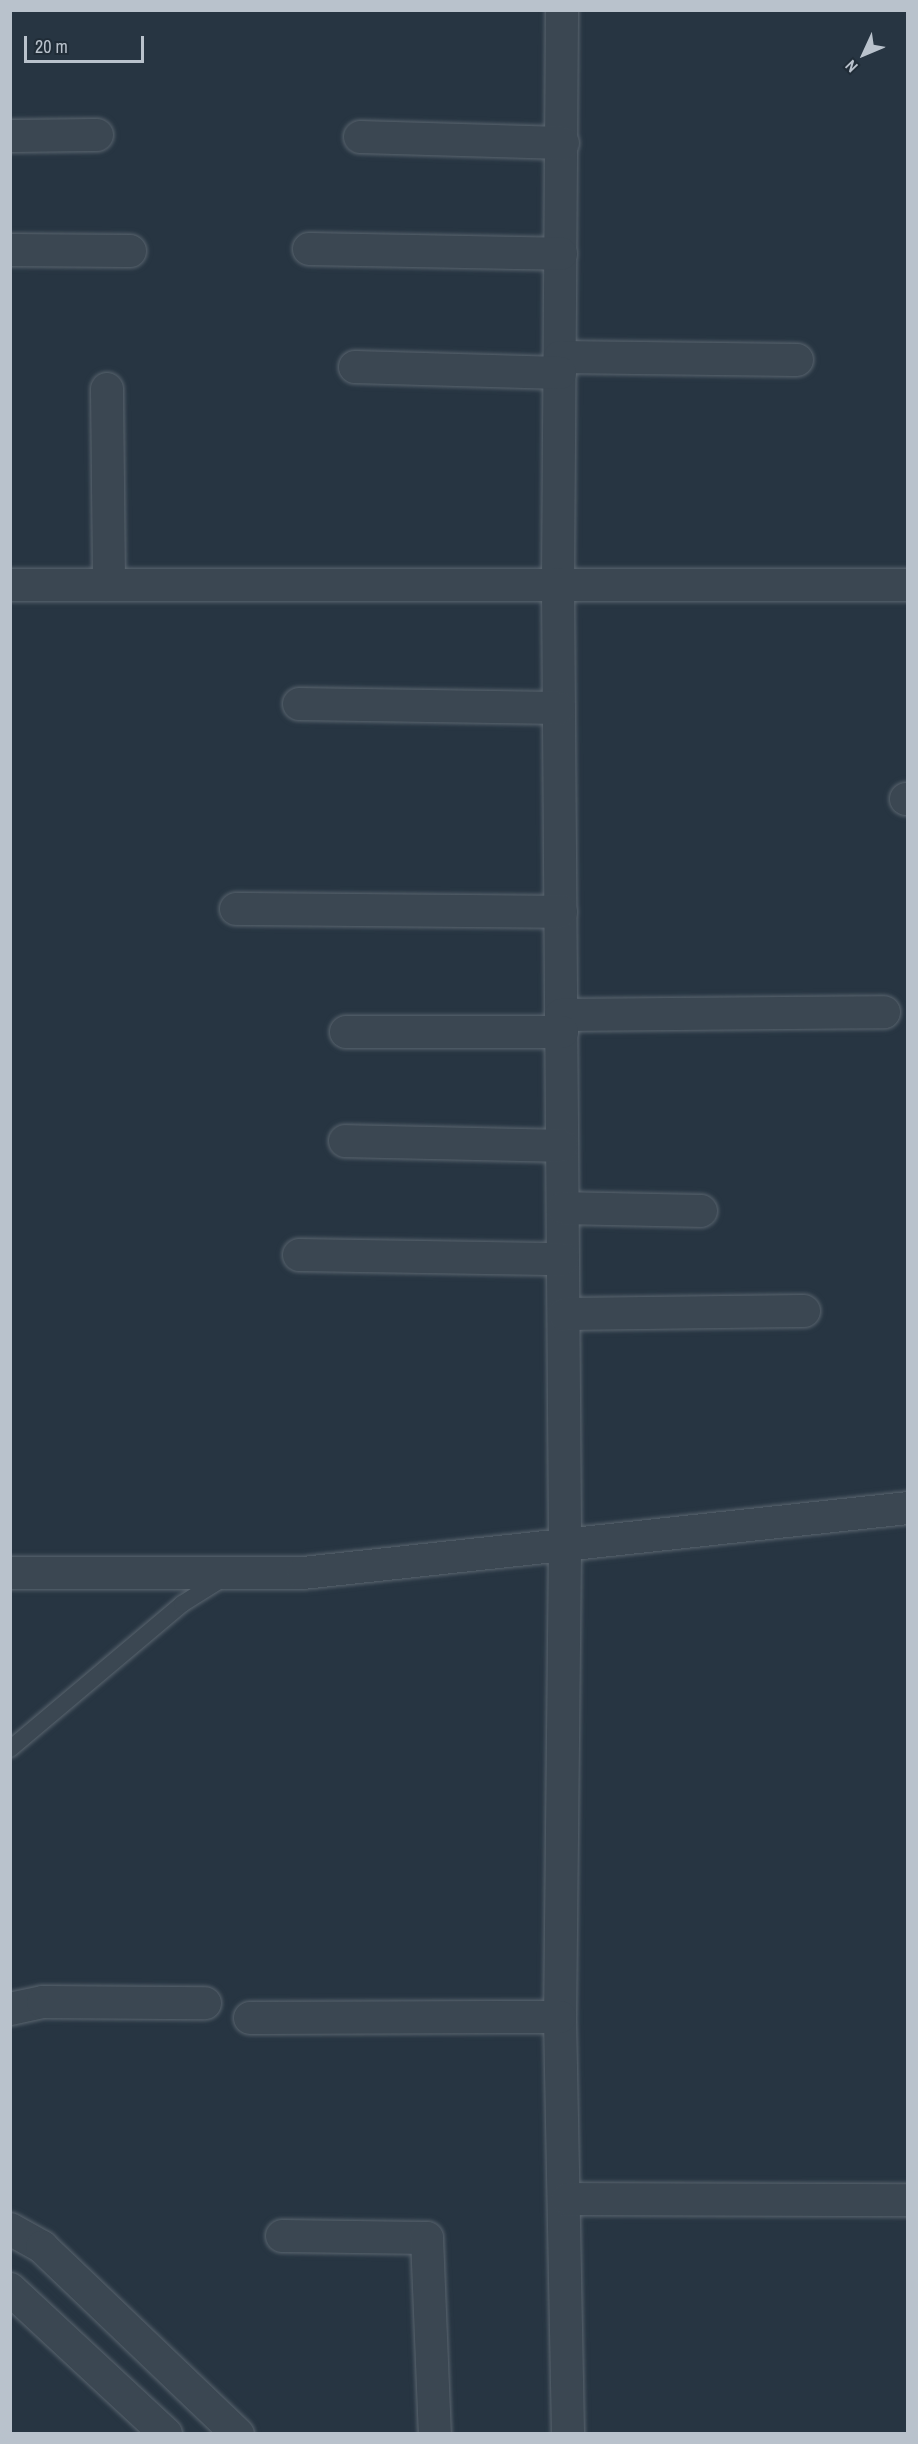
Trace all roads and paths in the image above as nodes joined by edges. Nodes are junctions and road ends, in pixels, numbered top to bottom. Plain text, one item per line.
1 (562, 10) edge
2 (97, 135) dead end
3 (10, 136) edge
4 (360, 136) dead end
5 (563, 143) junction
6 (309, 249) dead end
7 (10, 250) edge
8 (130, 251) dead end
9 (561, 254) junction
10 (798, 360) dead end
11 (560, 365) junction
12 (355, 367) dead end
13 (107, 389) dead end
14 (558, 584) junction
15 (10, 585) edge
16 (109, 585) junction
17 (908, 585) edge
18 (299, 704) dead end
19 (559, 708) junction
20 (236, 909) dead end
21 (561, 912) junction
22 (884, 1012) dead end
23 (561, 1024) junction
24 (346, 1032) dead end
25 (345, 1141) dead end
26 (562, 1146) junction
27 (563, 1208) junction
28 (700, 1211) dead end
29 (299, 1255) dead end
30 (563, 1259) junction
31 (804, 1311) dead end
32 (564, 1314) junction
33 (908, 1508) edge
34 (565, 1547) junction
35 (10, 1573) edge
36 (229, 1575) junction
37 (10, 1749) edge
38 (205, 2003) dead end
39 (10, 2009) edge
40 (560, 2017) junction
41 (250, 2018) dead end
42 (567, 2199) junction
43 (908, 2200) edge
44 (10, 2229) edge
45 (282, 2236) dead end
46 (10, 2289) edge
47 (166, 2433) edge
48 (238, 2433) edge
49 (435, 2433) edge
50 (568, 2433) edge

1 - 5 street
2 - 3 street
4 - 5 street
5 - 9 street
6 - 9 street
7 - 8 street
9 - 11 street
10 - 11 street
11 - 12 street
11 - 14 street
13 - 16 street
14 - 16 street
14 - 17 street
14 - 19 street
15 - 16 street
18 - 19 street
19 - 21 street
20 - 21 street
21 - 23 street
22 - 23 street
23 - 24 street
23 - 26 street
25 - 26 street
26 - 27 street
27 - 28 street
27 - 30 street
29 - 30 street
30 - 32 street
31 - 32 street
32 - 34 street
33 - 34 street
34 - 36 street
34 - 40 street
35 - 36 street
36 - 37 lane
38 - 39 street
40 - 41 street
40 - 42 street
42 - 43 street
42 - 50 street
44 - 48 street
45 - 49 street
46 - 47 street

